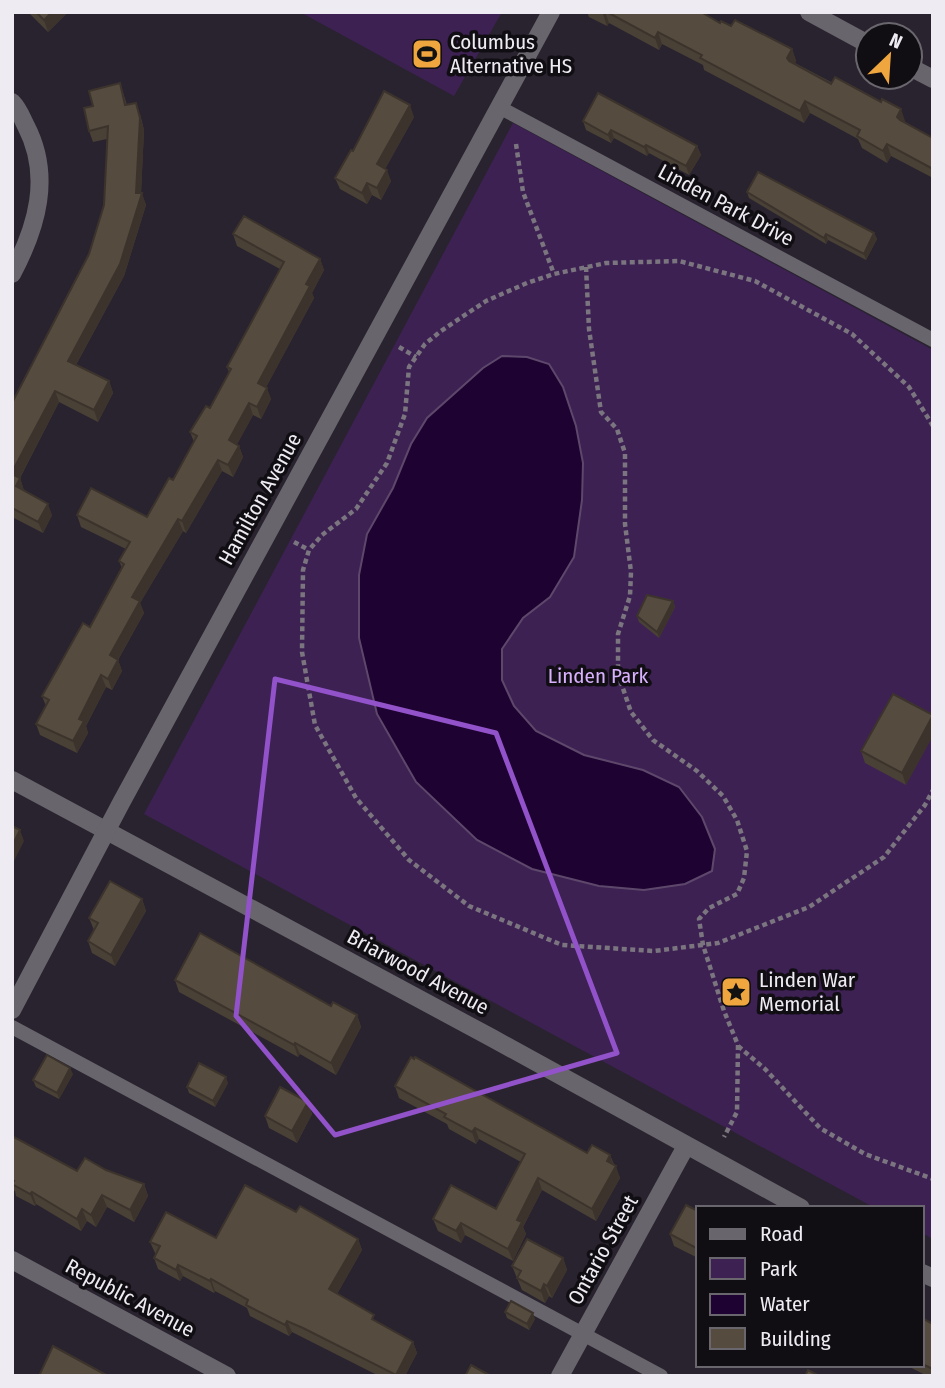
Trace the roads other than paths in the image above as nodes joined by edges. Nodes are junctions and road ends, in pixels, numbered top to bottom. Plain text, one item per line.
1 (551, 12) edge
2 (809, 12) edge
3 (854, 36) edge
4 (12, 102) edge
5 (499, 107) junction
6 (12, 274) edge
7 (933, 340) edge
8 (12, 780) edge
9 (106, 830) junction
10 (12, 1010) edge
11 (12, 1027) edge
12 (686, 1146) junction
13 (797, 1206) edge
14 (12, 1261) edge
15 (582, 1335) junction
16 (226, 1376) edge
17 (560, 1376) edge
18 (661, 1376) edge

1 - 5 street, Hamilton Avenue
2 - 3 street
4 - 6 street
5 - 7 lane, Linden Park Drive
5 - 9 street, Hamilton Avenue
8 - 9 street, Briarwood Avenue
9 - 10 street, Hamilton Avenue
9 - 12 street, Briarwood Avenue
11 - 15 lane
12 - 13 street, Briarwood Avenue
12 - 15 street, Ontario Street
14 - 16 street, Republic Avenue
15 - 17 street, Ontario Street
15 - 18 lane

